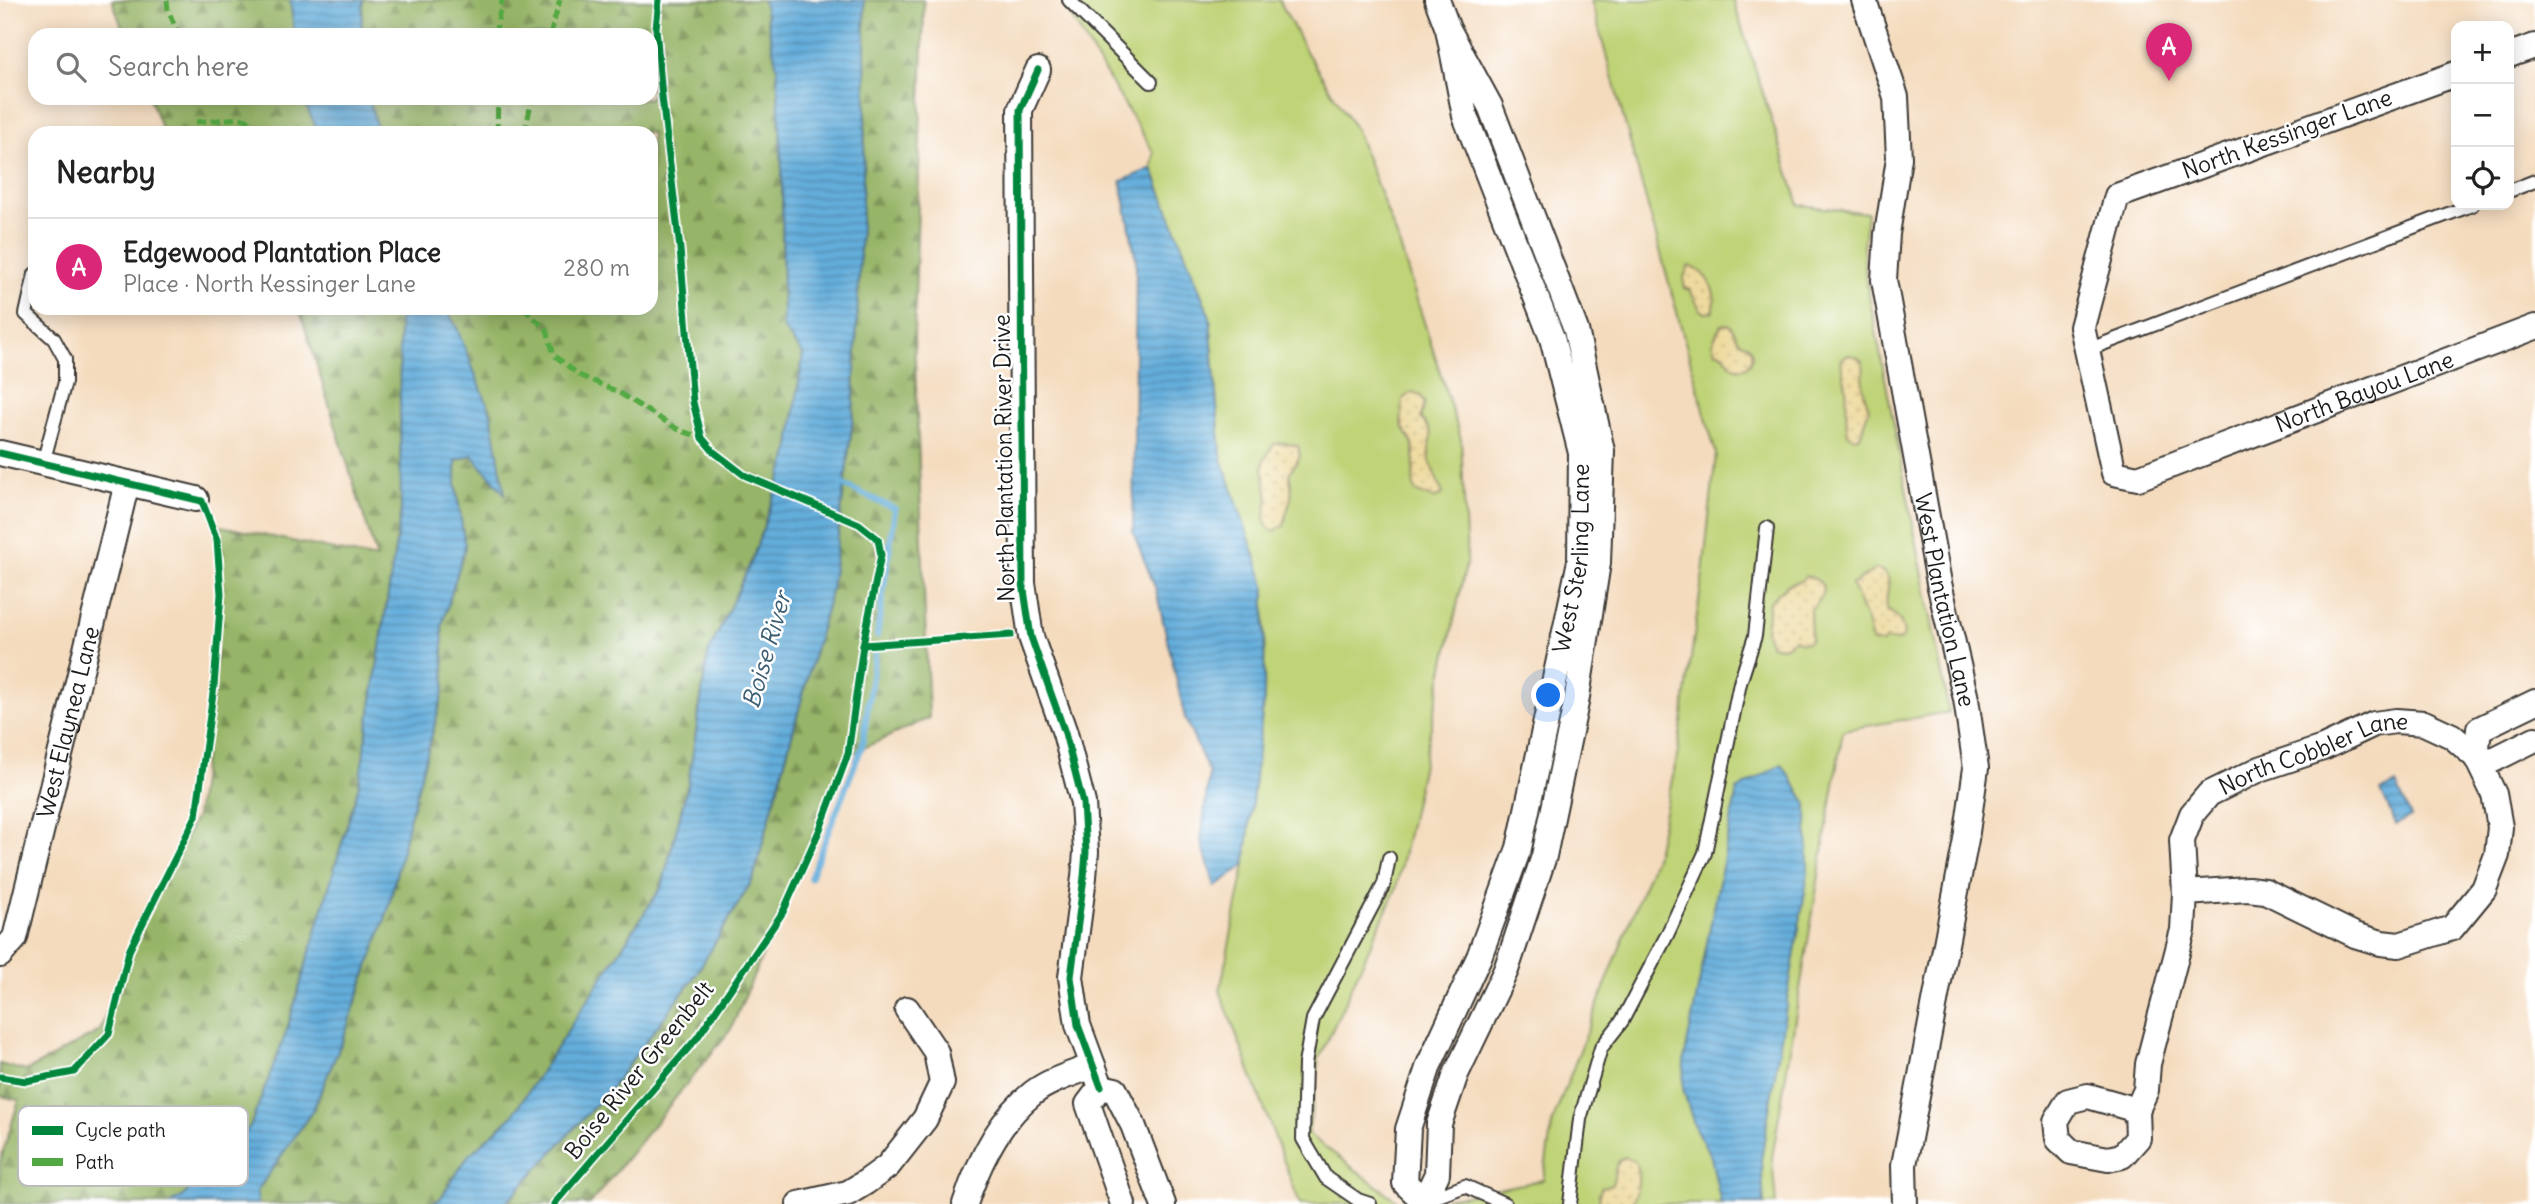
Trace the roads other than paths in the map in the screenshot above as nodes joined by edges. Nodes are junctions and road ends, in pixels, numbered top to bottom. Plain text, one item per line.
1 (1069, 0) edge
2 (1437, 0) edge
3 (1864, 0) edge
4 (2535, 46) edge
5 (2514, 53) edge
6 (1038, 70) dead end
7 (2451, 76) edge
8 (1151, 82) dead end
9 (2535, 181) edge
10 (2514, 189) edge
11 (2459, 210) edge
12 (28, 305) edge
13 (2535, 327) edge
14 (2087, 350) junction
15 (0, 453) edge
16 (43, 463) junction
17 (127, 483) junction
18 (196, 499) dead end
19 (1767, 528) dead end
20 (2535, 702) edge
21 (2535, 739) edge
22 (2476, 757) junction
23 (1389, 858) dead end
24 (2185, 893) junction
25 (0, 955) edge
26 (907, 1009) dead end
27 (1097, 1076) junction
28 (2137, 1110) dead end
29 (1422, 1203) edge
30 (799, 1204) edge
31 (965, 1204) edge
32 (1123, 1204) edge
33 (1163, 1204) edge
34 (1370, 1204) edge
35 (1505, 1204) edge
36 (1570, 1204) edge
37 (1905, 1204) edge

1 - 8 lane
2 - 29 street, West Sterling Lane
3 - 37 street, West Plantation Lane
4 - 5 street
6 - 27 street, North Plantation River Drive
7 - 14 street, North Kessinger Lane
9 - 10 lane
11 - 14 lane
12 - 16 lane
13 - 14 street, North Bayou Lane
15 - 16 street
16 - 17 street
17 - 18 street
17 - 25 street, West Elaynea Lane
19 - 36 lane
20 - 22 street
21 - 22 street
22 - 24 street, North Cobbler Lane
22 - 24 street, North Cobbler Lane
23 - 34 lane
24 - 28 street, North Cobbler Lane
26 - 30 street
27 - 31 street
27 - 32 street
27 - 33 street, North Plantation River Drive
29 - 35 lane

